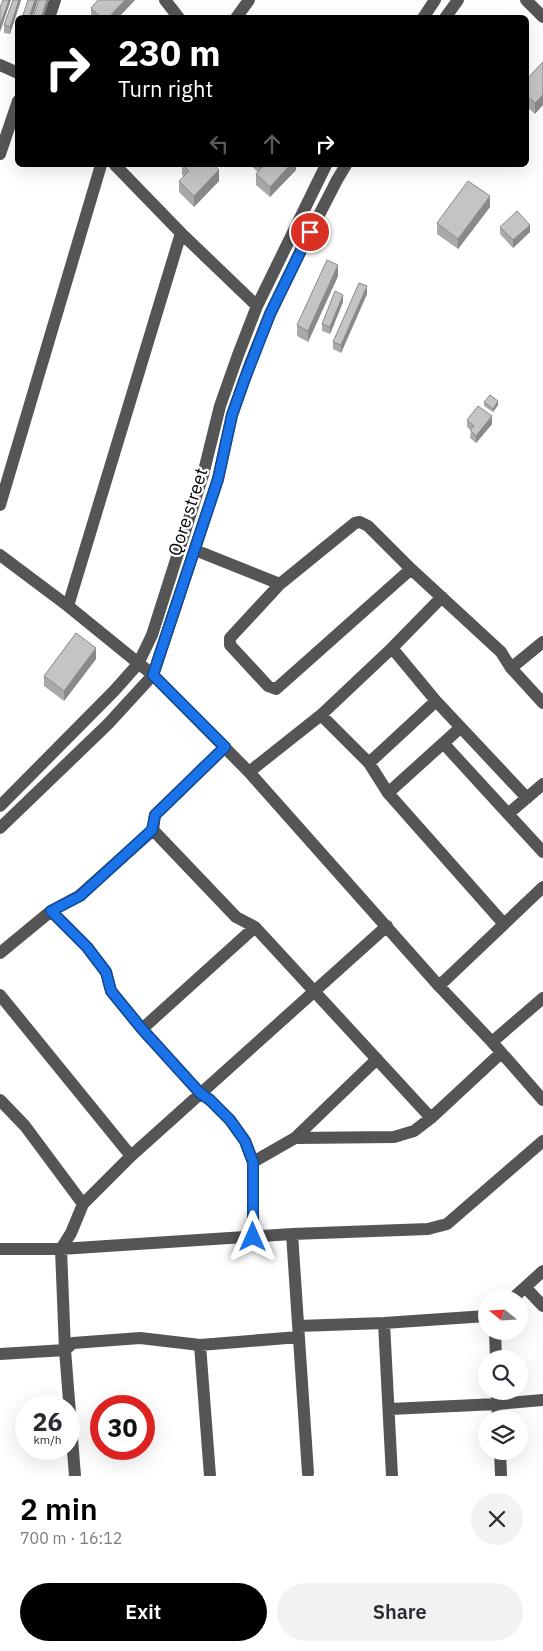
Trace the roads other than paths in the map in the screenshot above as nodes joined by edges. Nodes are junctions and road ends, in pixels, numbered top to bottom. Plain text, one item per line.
1 (55, 0) edge
2 (165, 0) edge
3 (248, 0) edge
4 (435, 0) edge
5 (458, 0) edge
6 (526, 0) edge
7 (50, 15) edge
8 (177, 15) edge
9 (238, 15) edge
10 (425, 15) edge
11 (447, 15) edge
12 (543, 17) edge
13 (0, 65) edge
14 (15, 72) edge
15 (15, 110) edge
16 (0, 154) edge
17 (100, 167) edge
18 (117, 167) edge
19 (345, 167) edge
20 (320, 168) edge
21 (181, 233) junction
22 (257, 306) junction
23 (0, 505) edge
24 (195, 550) junction
25 (0, 556) edge
26 (411, 569) junction
27 (280, 584) junction
28 (442, 597) junction
29 (68, 606) junction
30 (543, 642) edge
31 (392, 648) junction
32 (138, 664) junction
33 (512, 668) junction
34 (153, 675) junction
35 (436, 702) junction
36 (543, 703) edge
37 (321, 715) junction
38 (460, 728) junction
39 (444, 744) junction
40 (225, 747) junction
41 (368, 763) junction
42 (250, 772) junction
43 (543, 784) edge
44 (388, 793) junction
45 (527, 798) junction
46 (0, 806) edge
47 (508, 814) junction
48 (0, 828) edge
49 (152, 830) junction
50 (543, 852) edge
51 (543, 887) edge
52 (51, 911) junction
53 (504, 924) junction
54 (387, 926) junction
55 (255, 927) junction
56 (0, 953) edge
57 (439, 986) junction
58 (315, 992) junction
59 (0, 995) edge
60 (543, 998) edge
61 (142, 1029) junction
62 (492, 1042) junction
63 (501, 1053) junction
64 (377, 1059) junction
65 (200, 1093) junction
66 (0, 1100) edge
67 (543, 1100) edge
68 (431, 1118) junction
69 (295, 1138) junction
70 (543, 1141) edge
71 (131, 1156) junction
72 (253, 1162) junction
73 (82, 1204) junction
74 (292, 1234) junction
75 (253, 1237) junction
76 (61, 1249) junction
77 (0, 1250) edge
78 (543, 1271) edge
79 (525, 1287) junction
80 (522, 1290) edge
81 (543, 1306) edge
82 (478, 1317) edge
83 (384, 1323) junction
84 (298, 1332) junction
85 (200, 1345) junction
86 (65, 1350) junction
87 (0, 1354) edge
88 (528, 1399) edge
89 (478, 1400) edge
90 (543, 1400) edge
91 (390, 1409) junction
92 (500, 1460) edge
93 (308, 1473) dead end
94 (501, 1474) dead end
95 (75, 1476) edge
96 (210, 1476) edge
97 (392, 1476) edge

1 - 7 street
2 - 8 street
3 - 9 street
4 - 10 street
5 - 11 street
6 - 12 street
13 - 14 street
15 - 16 street
17 - 23 street
18 - 21 street
19 - 24 street, Qore street
20 - 22 street, Qore street
21 - 22 street
21 - 29 street
22 - 32 street, Qore street
24 - 27 street
24 - 34 street, Qore street
25 - 29 street
26 - 27 street
26 - 27 street
26 - 28 street
28 - 31 street
28 - 33 street
29 - 32 street
30 - 33 street
31 - 35 street
31 - 37 street
32 - 34 street
32 - 46 street, Qore street
33 - 36 street
34 - 40 street
34 - 48 street, Qore street
35 - 38 street
35 - 41 street
37 - 41 street
37 - 42 street
38 - 39 street
38 - 45 street
39 - 44 street
39 - 47 street
40 - 42 street
40 - 49 street
41 - 44 street
42 - 54 street
43 - 45 street
44 - 53 street
45 - 47 street
47 - 50 street
49 - 52 street
49 - 55 street
51 - 53 street
52 - 56 street
52 - 61 street
53 - 57 street
54 - 57 street
54 - 58 street
55 - 58 street
55 - 61 street
57 - 62 street
58 - 64 street
58 - 65 street
59 - 71 street
60 - 62 street
61 - 65 street
62 - 63 street
63 - 67 street
63 - 68 street
64 - 68 street
64 - 69 street
65 - 71 street
65 - 72 street
66 - 73 street
68 - 69 street
69 - 72 street
70 - 74 street
71 - 73 street
72 - 75 street
73 - 76 street
74 - 75 street
74 - 84 street
75 - 76 street
76 - 77 street
76 - 86 street
78 - 79 street
79 - 80 street
79 - 81 street
82 - 83 street
83 - 84 street
83 - 91 street
84 - 85 street
84 - 93 street
85 - 86 street
85 - 96 street
86 - 87 street
86 - 95 street
88 - 90 street
89 - 91 street
91 - 97 street
92 - 94 street

